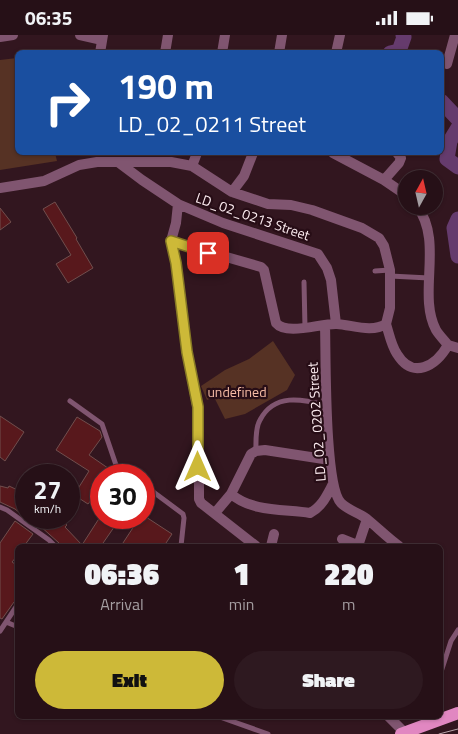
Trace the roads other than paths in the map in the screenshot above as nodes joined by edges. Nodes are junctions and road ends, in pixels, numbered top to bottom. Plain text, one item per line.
1 (14, 35) edge
2 (80, 35) edge
3 (168, 35) edge
4 (225, 35) edge
5 (282, 35) edge
6 (340, 35) edge
7 (455, 35) edge
8 (0, 37) edge
9 (103, 37) edge
10 (101, 50) edge
11 (165, 50) edge
12 (222, 50) edge
13 (280, 50) edge
14 (337, 50) edge
15 (447, 64) dead end
16 (81, 155) edge
17 (196, 155) edge
18 (252, 155) edge
19 (337, 155) edge
20 (399, 155) edge
21 (147, 157) edge
22 (118, 162) junction
23 (79, 165) junction
24 (192, 166) junction
25 (384, 180) junction
26 (0, 188) edge
27 (398, 190) edge
28 (232, 191) junction
29 (178, 204) junction
30 (423, 215) edge
31 (171, 241) junction
32 (374, 271) dead end
33 (390, 273) junction
34 (430, 279) junction
35 (304, 282) dead end
36 (330, 324) junction
37 (386, 324) junction
38 (305, 328) junction
39 (453, 346) edge
40 (70, 401) dead end
41 (326, 405) junction
42 (256, 451) junction
43 (330, 460) junction
44 (116, 464) edge
45 (333, 483) junction
46 (155, 493) edge
47 (231, 494) junction
48 (0, 507) edge
49 (215, 513) junction
50 (366, 519) junction
51 (274, 534) dead end
52 (342, 539) dead end
53 (51, 544) edge
54 (181, 544) edge
55 (254, 544) edge
56 (272, 544) edge
57 (354, 544) edge
58 (358, 544) edge
59 (397, 544) edge
60 (15, 608) edge
61 (6, 622) junction
62 (15, 626) edge
63 (458, 630) edge
64 (0, 631) edge
65 (443, 666) edge
66 (458, 713) edge
67 (443, 717) edge
68 (226, 719) edge
69 (390, 719) edge
70 (436, 719) edge
71 (402, 733) edge
72 (268, 734) edge

1 - 8 street
2 - 9 street
3 - 11 street
4 - 12 street
5 - 13 street
6 - 14 street
7 - 15 street
9 - 10 street
16 - 23 street
17 - 24 street
18 - 28 street
19 - 25 street
20 - 25 street
21 - 22 street
21 - 24 street
22 - 23 street
22 - 29 street, LD_02_0213 Street
23 - 26 street
24 - 28 street
25 - 27 street
28 - 33 street
29 - 31 street
29 - 36 street, LD_02_0213 Street
30 - 34 street
31 - 38 street
31 - 49 street
32 - 33 lane
33 - 34 lane
33 - 37 street
34 - 39 street
35 - 38 lane
36 - 37 street
36 - 38 street
36 - 41 street, LD_02_0202 Street
37 - 39 street
40 - 44 lane
41 - 42 lane
41 - 43 street, LD_02_0202 Street
42 - 43 street
42 - 47 street
43 - 45 street, LD_02_0202 Street
45 - 47 street
45 - 50 street, LD_02_0202 Street
46 - 54 lane
47 - 49 street
48 - 53 lane
49 - 55 street
50 - 58 street
50 - 59 street, LD_02_0202 Street
51 - 56 street
52 - 57 street
60 - 61 lane
61 - 62 lane
61 - 64 lane
63 - 65 lane
66 - 67 main road
68 - 72 lane
69 - 71 street
70 - 71 main road

